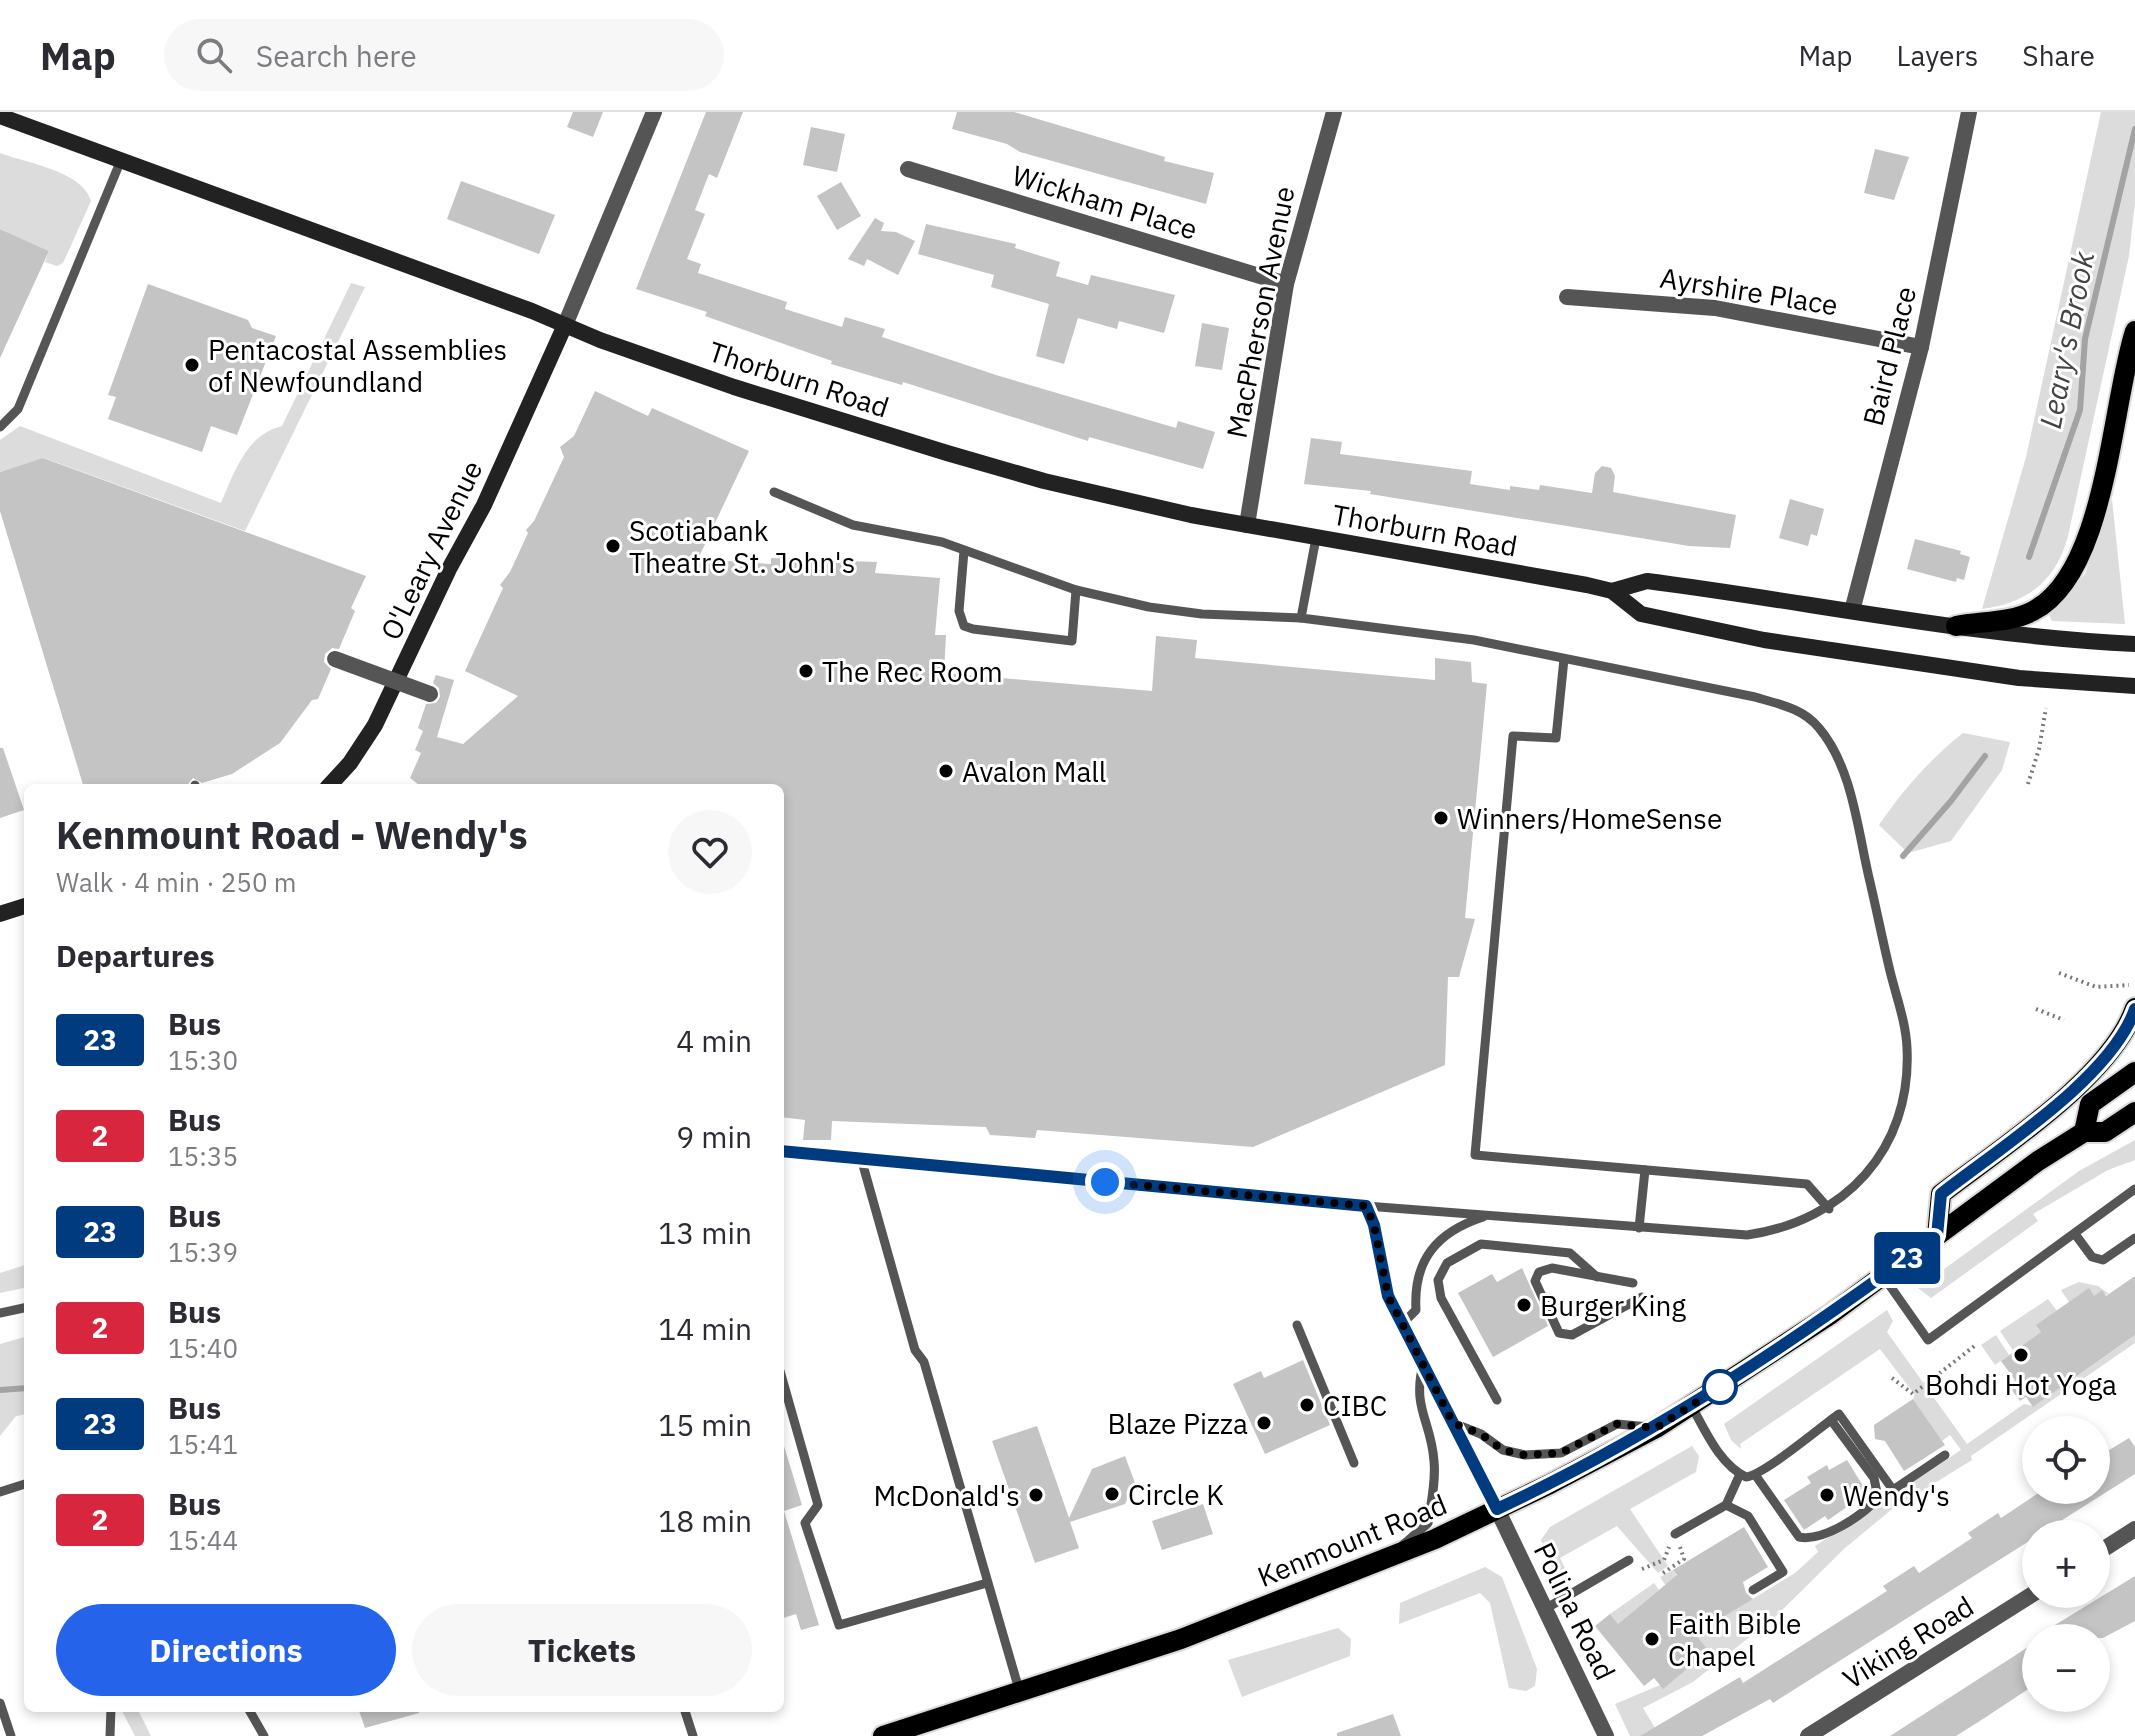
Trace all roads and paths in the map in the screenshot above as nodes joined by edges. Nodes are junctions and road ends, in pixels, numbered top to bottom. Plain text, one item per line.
1 (654, 112) edge
2 (1334, 112) edge
3 (1966, 113) edge
4 (0, 116) edge
5 (121, 160) junction
6 (908, 169) dead end
7 (1286, 284) junction
8 (1567, 297) dead end
9 (565, 325) junction
10 (2135, 331) edge
11 (1921, 347) junction
12 (0, 427) edge
13 (774, 492) dead end
14 (1247, 525) junction
15 (1316, 538) junction
16 (964, 551) junction
17 (1076, 590) junction
18 (1612, 591) junction
19 (1852, 611) junction
20 (1301, 618) junction
21 (1956, 626) junction
22 (2135, 644) edge
23 (335, 659) dead end
24 (1564, 659) junction
25 (2135, 686) edge
26 (430, 694) dead end
27 (2046, 708) dead end
28 (331, 784) edge
29 (2028, 784) dead end
30 (24, 906) edge
31 (0, 914) edge
32 (2059, 973) dead end
33 (2129, 985) dead end
34 (2135, 1008) edge
35 (2036, 1009) dead end
36 (2064, 1020) dead end
37 (2135, 1072) edge
38 (2135, 1112) edge
39 (2126, 1126) edge
40 (2084, 1132) junction
41 (784, 1151) edge
42 (861, 1158) junction
43 (1645, 1170) junction
44 (2135, 1189) edge
45 (1366, 1206) junction
46 (1829, 1209) junction
47 (1486, 1216) junction
48 (1639, 1228) junction
49 (2075, 1234) junction
50 (1937, 1236) junction
51 (2135, 1238) edge
52 (1883, 1276) junction
53 (1597, 1277) junction
54 (1633, 1283) dead end
55 (1642, 1297) dead end
56 (24, 1308) edge
57 (0, 1313) edge
58 (1403, 1323) junction
59 (1297, 1325) dead end
60 (1977, 1344) dead end
61 (1423, 1364) junction
62 (1892, 1378) dead end
63 (784, 1385) edge
64 (1497, 1400) dead end
65 (1691, 1405) junction
66 (1831, 1420) junction
67 (1453, 1423) junction
68 (1656, 1428) junction
69 (1945, 1455) dead end
70 (1354, 1463) dead end
71 (1740, 1474) junction
72 (1756, 1476) junction
73 (24, 1484) edge
74 (0, 1492) edge
75 (1726, 1505) junction
76 (1497, 1509) junction
77 (2135, 1529) edge
78 (1675, 1534) junction
79 (2110, 1545) edge
80 (1396, 1554) junction
81 (1629, 1560) dead end
82 (1642, 1569) dead end
83 (1663, 1573) dead end
84 (987, 1583) junction
85 (1753, 1590) dead end
86 (2022, 1601) edge
87 (1545, 1609) junction
88 (1020, 1693) junction
89 (0, 1703) edge
90 (111, 1712) edge
91 (250, 1712) edge
92 (685, 1712) edge
93 (11, 1736) edge
94 (110, 1736) edge
95 (264, 1736) edge
96 (693, 1736) edge
97 (883, 1736) edge
98 (1606, 1736) edge
99 (1808, 1736) edge

1 - 9 street
2 - 7 street, MacPherson Avenue
3 - 11 street, Baird Place
4 - 5 main road, Thorburn Road
5 - 9 main road, Thorburn Road
5 - 12 lane
6 - 7 street, Wickham Place
7 - 14 street, MacPherson Avenue
8 - 11 street, Ayrshire Place
9 - 14 main road, Thorburn Road
9 - 28 main road, O'Leary Avenue
10 - 21 main road
11 - 19 street, Baird Place
13 - 16 lane
14 - 15 main road, Thorburn Road
15 - 18 main road, Thorburn Road
15 - 20 lane
16 - 17 lane
16 - 17 lane
17 - 20 lane
18 - 19 main road, Thorburn Road
18 - 25 main road, Thorburn Road
19 - 21 main road, Thorburn Road
20 - 24 lane
21 - 22 main road, Thorburn Road
23 - 26 street, bridge
24 - 43 lane
24 - 46 lane
27 - 29 path
30 - 31 main road
32 - 33 path
34 - 50 main road
35 - 36 path
37 - 40 main road
38 - 39 main road, Kenmount Road
39 - 40 main road, Kenmount Road
40 - 50 main road, Kenmount Road
41 - 42 lane
42 - 45 lane
42 - 84 lane
43 - 46 lane
43 - 48 lane
44 - 49 lane
45 - 47 lane
45 - 58 lane
46 - 48 lane
47 - 48 lane
47 - 58 lane
49 - 51 lane
49 - 52 lane
50 - 52 main road, Kenmount Road
52 - 65 main road, Kenmount Road
53 - 54 lane
53 - 55 lane
53 - 64 lane
56 - 57 lane
58 - 61 lane
59 - 70 lane
60 - 62 path
61 - 67 lane
61 - 80 lane
63 - 84 lane
65 - 68 main road, Kenmount Road
65 - 71 lane
66 - 69 lane
66 - 72 lane
66 - 72 lane
67 - 68 lane
67 - 76 lane
68 - 76 main road, Kenmount Road
71 - 72 lane
71 - 75 lane
73 - 74 lane
75 - 78 lane
75 - 85 lane
76 - 80 main road, Kenmount Road
76 - 87 street, Polina Road
77 - 79 street
78 - 82 path
78 - 83 path
80 - 88 main road, Kenmount Road
81 - 87 lane
84 - 88 lane
86 - 99 street, Viking Road
87 - 98 street, Polina Road
88 - 97 main road, Kenmount Road
89 - 93 lane
90 - 94 lane
91 - 95 lane
92 - 96 lane

